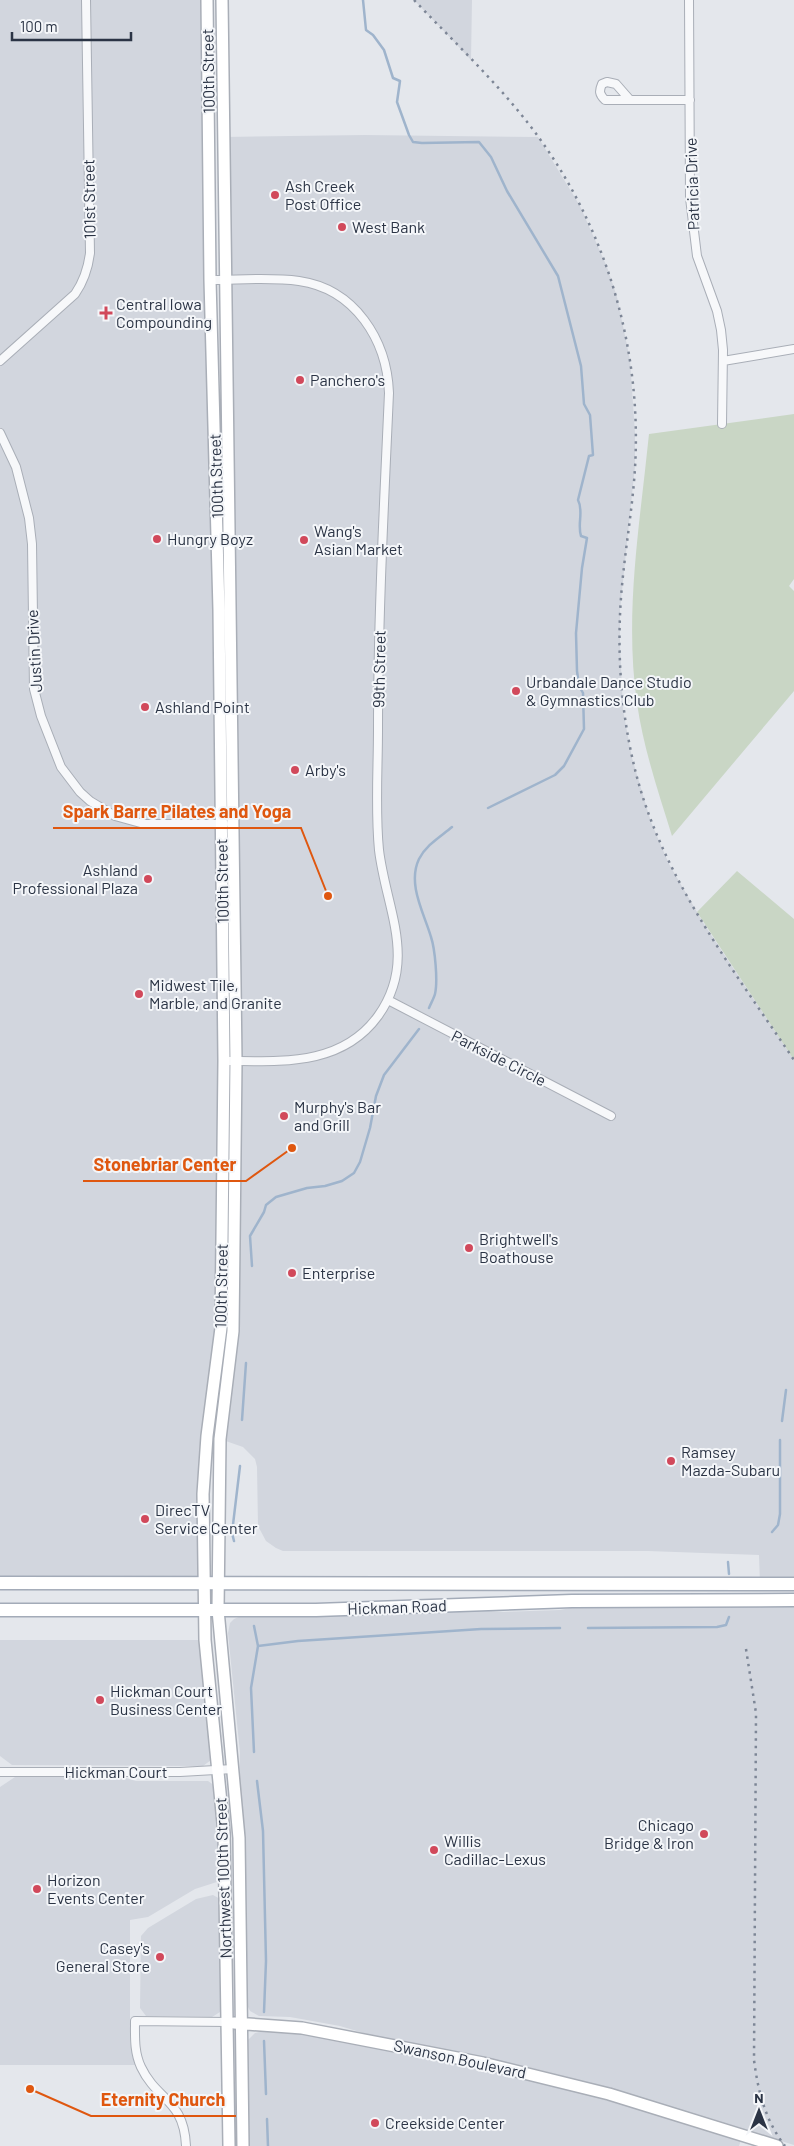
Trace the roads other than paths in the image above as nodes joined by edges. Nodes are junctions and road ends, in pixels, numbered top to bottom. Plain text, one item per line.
1 (86, 0) edge
2 (207, 0) edge
3 (222, 0) edge
4 (689, 0) edge
5 (630, 100) dead end
6 (690, 100) junction
7 (210, 280) junction
8 (225, 280) junction
9 (794, 349) edge
10 (0, 361) edge
11 (723, 361) junction
12 (722, 424) dead end
13 (0, 433) edge
14 (228, 824) junction
15 (388, 1000) junction
16 (230, 1061) junction
17 (611, 1116) dead end
18 (0, 1583) edge
19 (204, 1583) junction
20 (218, 1583) junction
21 (794, 1584) edge
22 (794, 1600) edge
23 (0, 1610) edge
24 (204, 1610) junction
25 (218, 1610) junction
26 (233, 1769) junction
27 (218, 1771) junction
28 (0, 1772) edge
29 (227, 2022) junction
30 (241, 2024) junction
31 (186, 2146) edge
32 (229, 2146) edge
33 (243, 2146) edge
34 (777, 2146) edge

1 - 10 street, 101st Street
2 - 7 main road, 100th Street
3 - 8 main road, 100th Street
4 - 6 street, Patricia Drive
5 - 6 street
6 - 11 street, Patricia Drive
7 - 8 street, 99th Street
7 - 14 main road, 100th Street
8 - 14 main road, 100th Street
8 - 15 street, 99th Street
9 - 11 street
11 - 12 street, Patricia Drive
13 - 14 street, Justin Drive
14 - 16 main road, 100th Street
15 - 16 street, 99th Street
15 - 17 street, Parkside Circle
16 - 19 main road, 100th Street
16 - 20 main road, 100th Street
18 - 19 main road, Hickman Road
19 - 20 main road, Hickman Road
19 - 24 main road, 100th Street
20 - 21 main road, Hickman Road
20 - 25 main road, 100th Street
22 - 25 main road, Hickman Road
23 - 24 main road, Hickman Road
24 - 25 main road, Hickman Road
24 - 27 main road, Northwest 100th Street
25 - 26 main road, Northwest 100th Street
26 - 27 street, Hickman Court
26 - 30 main road, Northwest 100th Street
27 - 28 street, Hickman Court
27 - 29 main road, Northwest 100th Street
29 - 30 main road, Swanson Boulevard
29 - 31 street, Swanson Boulevard
29 - 32 main road, Northwest 100th Street
30 - 33 main road, Northwest 100th Street
30 - 34 main road, Swanson Boulevard

